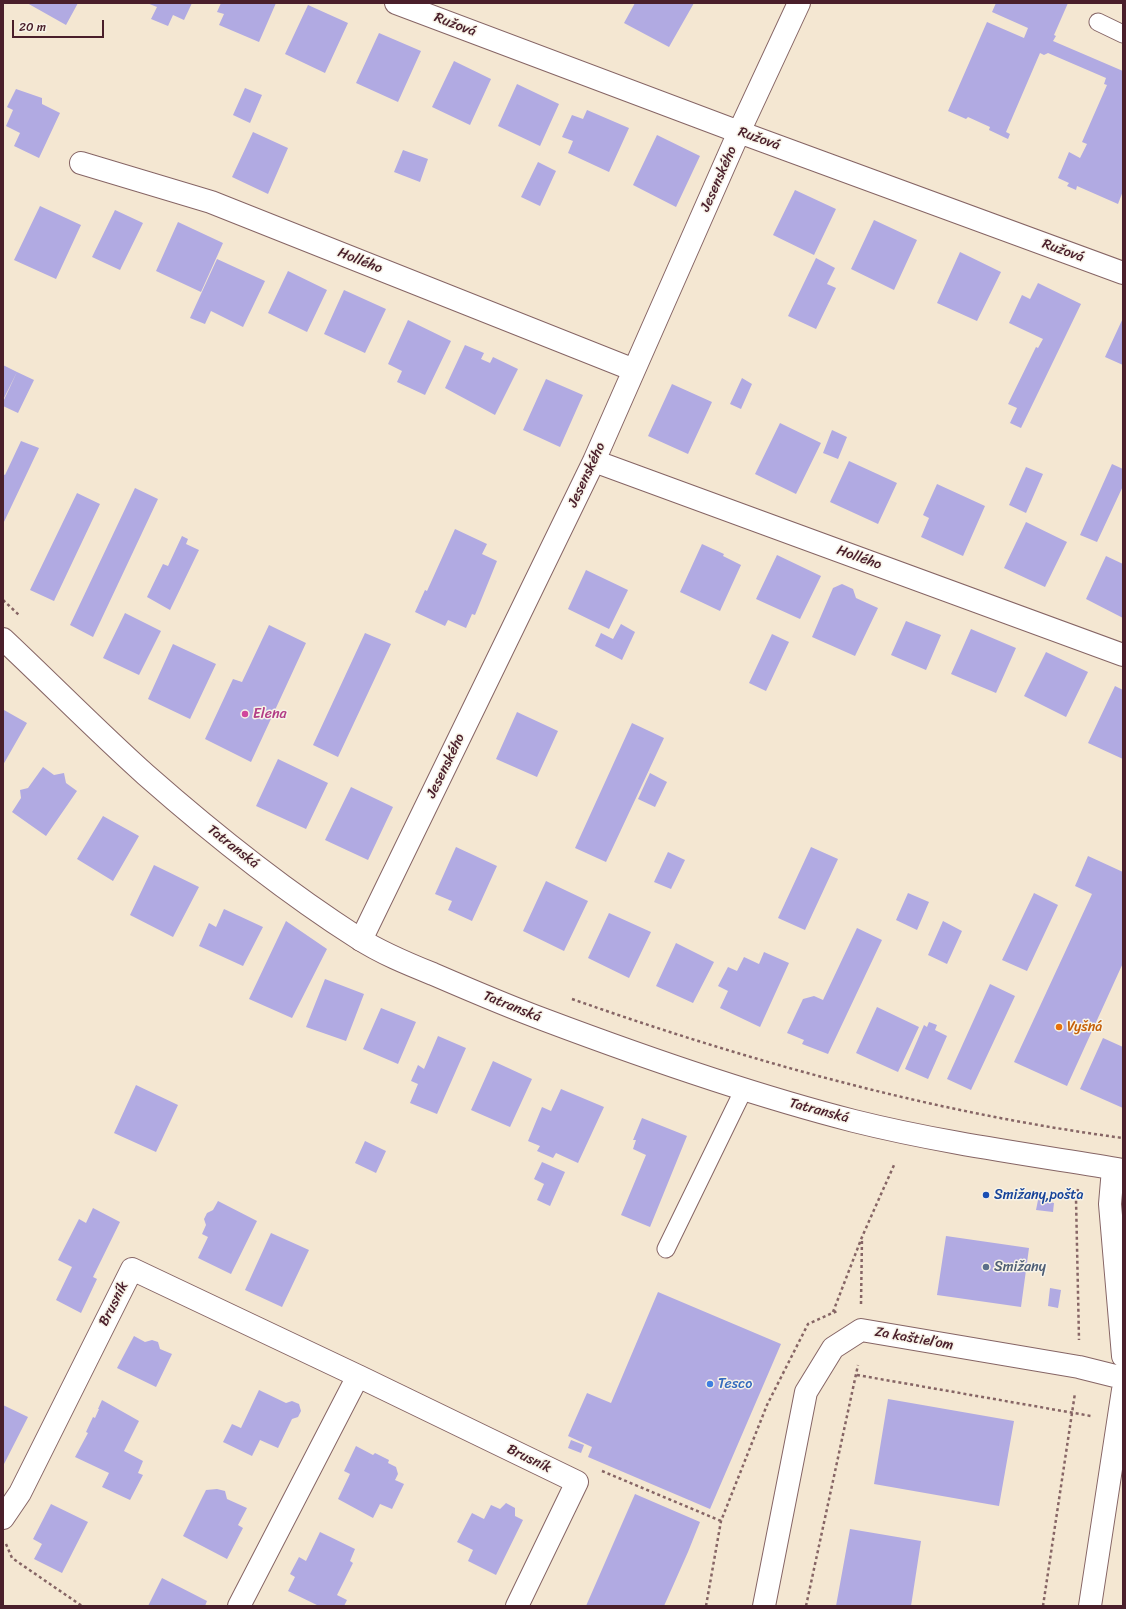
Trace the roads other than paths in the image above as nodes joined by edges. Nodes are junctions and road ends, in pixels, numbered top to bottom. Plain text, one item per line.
1 (396, 3) edge
2 (799, 3) edge
3 (1098, 22) dead end
4 (1123, 34) edge
5 (739, 132) junction
6 (81, 163) dead end
7 (1123, 273) edge
8 (634, 370) junction
9 (594, 461) junction
10 (3, 639) edge
11 (1123, 655) edge
12 (361, 940) junction
13 (744, 1089) junction
14 (1118, 1170) edge
15 (666, 1249) dead end
16 (1123, 1356) edge
17 (358, 1376) junction
18 (1123, 1378) edge
19 (1123, 1390) edge
20 (3, 1518) edge
21 (239, 1606) edge
22 (517, 1606) edge
23 (764, 1606) edge
24 (1090, 1606) edge

1 - 5 street, Ružová
2 - 5 street, Jesenského
3 - 4 lane
5 - 7 street, Ružová
5 - 8 street, Jesenského
6 - 8 street, Hollého
8 - 9 street, Jesenského
9 - 11 street, Hollého
9 - 12 street, Jesenského
10 - 12 street, Tatranská
12 - 13 street, Tatranská
13 - 14 street, Tatranská
13 - 15 lane
14 - 16 street
17 - 20 street, Brusník
17 - 21 street
17 - 22 street, Brusník
18 - 23 street, Za kaštieľom
19 - 24 street

